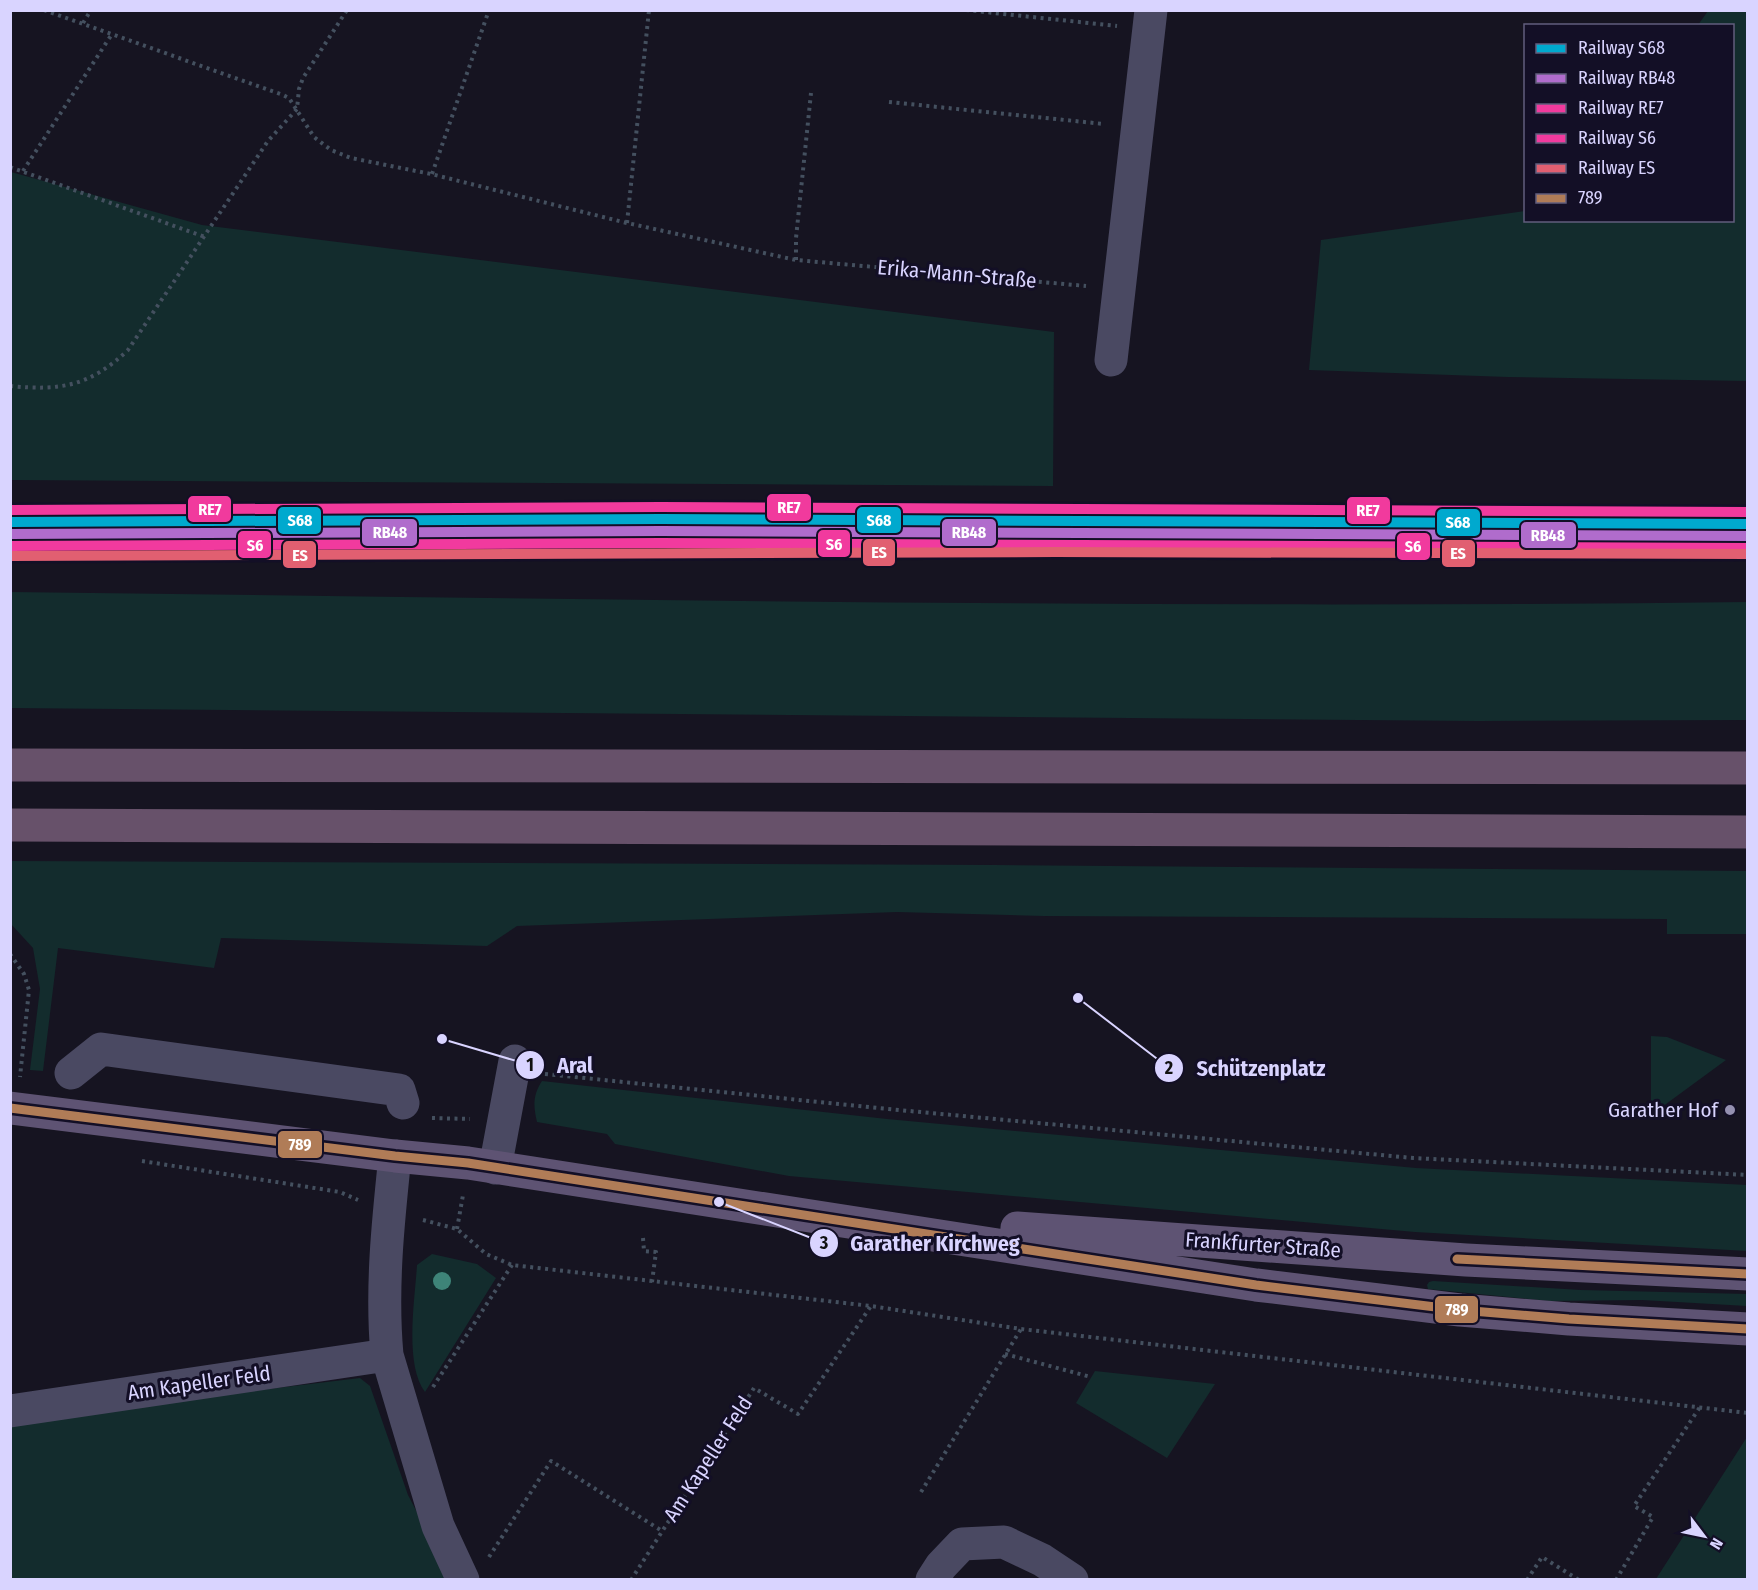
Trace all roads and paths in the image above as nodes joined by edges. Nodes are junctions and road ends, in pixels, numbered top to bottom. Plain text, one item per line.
1 (44, 10) edge
2 (91, 10) edge
3 (347, 10) edge
4 (489, 10) edge
5 (649, 10) edge
6 (966, 10) edge
7 (1150, 20) edge
8 (83, 24) junction
9 (112, 34) junction
10 (811, 93) dead end
11 (889, 102) dead end
12 (297, 109) junction
13 (1138, 127) junction
14 (10, 167) edge
15 (23, 171) junction
16 (432, 174) junction
17 (627, 223) junction
18 (205, 237) junction
19 (796, 260) junction
20 (1119, 290) junction
21 (1111, 360) dead end
22 (10, 386) edge
23 (10, 765) edge
24 (1748, 768) edge
25 (10, 825) edge
26 (1748, 832) edge
27 (10, 954) edge
28 (514, 1065) joint
29 (70, 1073) dead end
30 (15, 1096) edge
31 (403, 1103) dead end
32 (395, 1156) junction
33 (141, 1161) dead end
34 (495, 1168) junction
35 (1748, 1175) edge
36 (319, 1189) dead end
37 (779, 1212) junction
38 (457, 1229) dead end
39 (643, 1238) dead end
40 (513, 1265) junction
41 (1748, 1274) edge
42 (652, 1282) junction
43 (871, 1306) junction
44 (1021, 1329) junction
45 (1748, 1329) edge
46 (1005, 1354) junction
47 (387, 1355) junction
48 (1091, 1377) dead end
49 (1700, 1407) junction
50 (10, 1411) edge
51 (1748, 1413) edge
52 (408, 1425) junction
53 (921, 1492) dead end
54 (662, 1531) junction
55 (475, 1570) edge
56 (631, 1580) edge
57 (932, 1580) edge
58 (1072, 1580) edge
59 (1527, 1580) edge
60 (1579, 1580) edge
61 (1616, 1580) edge

1 - 8 path
2 - 8 path
3 - 12 path
4 - 16 path
5 - 17 path
6 - 7 path
7 - 13 street
8 - 9 path
9 - 12 path
9 - 15 path
10 - 19 path
11 - 13 path
12 - 16 path, Erika-Mann-Straße
12 - 18 path
13 - 20 street
14 - 15 path
15 - 18 path
16 - 17 path, Erika-Mann-Straße
17 - 19 path, Erika-Mann-Straße
18 - 22 path
19 - 20 path, Erika-Mann-Straße
20 - 21 street
23 - 24 highway
25 - 26 highway
27 - 30 path
28 - 34 street
28 - 35 path
29 - 31 street
30 - 32 main road, Frankfurter Straße
32 - 34 main road, Frankfurter Straße
32 - 47 street
33 - 36 path
34 - 37 main road, Frankfurter Straße
37 - 41 main road, Frankfurter Straße
37 - 45 main road, Frankfurter Straße
38 - 40 path
39 - 42 path
40 - 42 path
40 - 52 path
42 - 43 path
43 - 44 path
43 - 54 path, Am Kapeller Feld
44 - 46 path
44 - 49 path
46 - 48 path
46 - 53 path
47 - 50 street, Am Kapeller Feld
47 - 52 street
49 - 51 path
49 - 61 path
52 - 55 street
54 - 55 path, Am Kapeller Feld
54 - 56 path, Am Kapeller Feld
57 - 58 street
59 - 60 path

